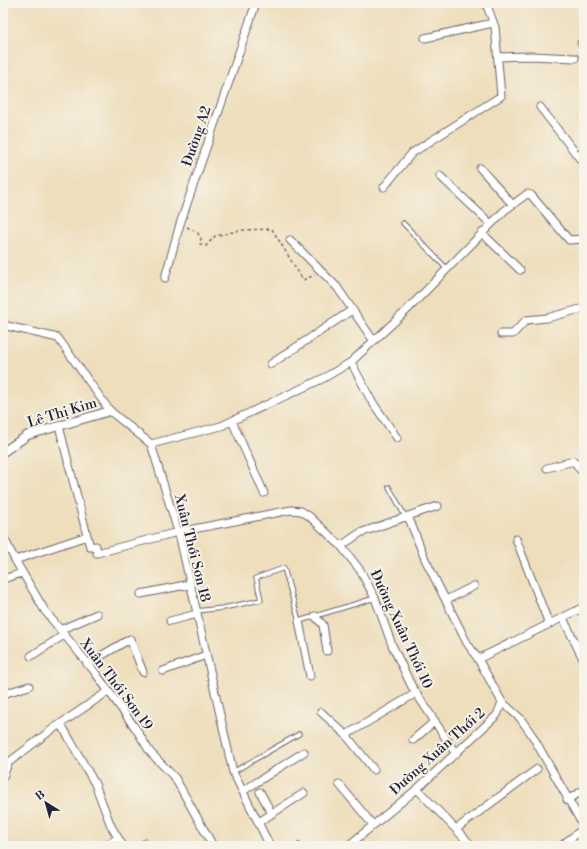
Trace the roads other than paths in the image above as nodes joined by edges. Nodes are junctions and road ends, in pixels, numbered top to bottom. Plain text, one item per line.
1 (256, 3) edge
2 (486, 3) edge
3 (493, 23) junction
4 (425, 38) dead end
5 (498, 57) junction
6 (575, 58) dead end
7 (540, 107) dead end
8 (584, 164) edge
9 (480, 168) dead end
10 (440, 176) dead end
11 (384, 187) dead end
12 (512, 204) junction
13 (403, 223) dead end
14 (491, 224) junction
15 (482, 233) junction
16 (584, 239) edge
17 (290, 240) dead end
18 (447, 269) junction
19 (520, 270) dead end
20 (165, 278) dead end
21 (584, 308) edge
22 (352, 310) junction
23 (3, 325) edge
24 (501, 334) dead end
25 (374, 340) junction
26 (351, 362) junction
27 (271, 364) dead end
28 (110, 411) junction
29 (232, 421) junction
30 (58, 426) junction
31 (397, 438) dead end
32 (151, 444) junction
33 (3, 452) edge
34 (547, 468) dead end
35 (584, 475) edge
36 (389, 487) dead end
37 (264, 493) dead end
38 (438, 506) dead end
39 (407, 516) junction
40 (178, 532) junction
41 (3, 536) edge
42 (87, 536) junction
43 (516, 538) dead end
44 (341, 546) junction
45 (15, 560) junction
46 (22, 573) junction
47 (3, 579) edge
48 (190, 584) junction
49 (474, 586) dead end
50 (141, 594) dead end
51 (375, 598) junction
52 (446, 600) junction
53 (584, 607) edge
54 (196, 613) junction
55 (98, 614) dead end
56 (315, 616) junction
57 (563, 618) junction
58 (170, 621) dead end
59 (299, 621) junction
60 (549, 624) junction
61 (62, 632) junction
62 (327, 651) dead end
63 (206, 655) junction
64 (31, 656) dead end
65 (478, 659) junction
66 (584, 661) edge
67 (88, 664) junction
68 (163, 671) dead end
69 (143, 672) dead end
70 (310, 676) dead end
71 (29, 686) dead end
72 (107, 692) junction
73 (416, 693) junction
74 (3, 694) edge
75 (502, 702) junction
76 (321, 712) dead end
77 (435, 721) junction
78 (61, 724) junction
79 (299, 734) dead end
80 (346, 735) junction
81 (413, 740) dead end
82 (304, 752) dead end
83 (456, 754) junction
84 (537, 769) dead end
85 (374, 770) dead end
86 (4, 772) edge
87 (233, 772) junction
88 (339, 784) dead end
89 (417, 789) junction
90 (584, 790) edge
91 (243, 791) junction
92 (260, 792) dead end
93 (304, 793) dead end
94 (567, 800) junction
95 (272, 814) junction
96 (259, 822) junction
97 (373, 825) junction
98 (584, 827) edge
99 (456, 829) junction
100 (118, 838) junction
101 (570, 839) junction
102 (105, 846) edge
103 (123, 846) edge
104 (212, 846) edge
105 (270, 846) edge
106 (348, 846) edge
107 (472, 846) edge
108 (561, 846) edge
109 (576, 846) edge

1 - 20 street, Đường A2
2 - 3 street
3 - 4 street
3 - 5 street
5 - 6 street
5 - 11 street
7 - 8 street
9 - 12 street
10 - 14 street
12 - 14 street
12 - 16 street
13 - 18 lane
14 - 15 street
15 - 18 street
15 - 19 street
17 - 22 street
18 - 25 street
21 - 24 street
22 - 25 street
22 - 27 street
23 - 28 street
25 - 26 street
26 - 29 street
26 - 31 street
28 - 30 street, Lê Thị Kim
28 - 32 street
29 - 32 street
29 - 37 street
30 - 33 street, Lê Thị Kim
30 - 42 street
32 - 40 street, Xuân Thới Sơn 18
34 - 35 street
36 - 39 lane
38 - 39 street
39 - 44 street
39 - 52 street, Đường Xuân Thới 2
40 - 42 street, Đường Xuân Thới 10
40 - 44 street, Đường Xuân Thới 10
40 - 48 street, Xuân Thới Sơn 18
41 - 45 street, Xuân Thới Sơn 19
42 - 45 street
43 - 60 street
44 - 51 street, Đường Xuân Thới 10
45 - 46 street, Xuân Thới Sơn 19
46 - 47 street
46 - 61 street, Xuân Thới Sơn 19
48 - 50 street
48 - 54 street, Xuân Thới Sơn 18
49 - 52 street
51 - 56 lane
51 - 73 street, Đường Xuân Thới 10
52 - 65 street, Đường Xuân Thới 2
53 - 57 street
54 - 58 street
54 - 59 lane
54 - 63 street, Xuân Thới Sơn 18
55 - 61 street
56 - 59 lane
56 - 62 street
57 - 60 street
57 - 66 street
59 - 70 street
60 - 65 street
61 - 64 street
61 - 67 street, Xuân Thới Sơn 19
63 - 68 street
63 - 87 street, Xuân Thới Sơn 18
65 - 75 street, Đường Xuân Thới 2
67 - 69 street
67 - 72 street, Xuân Thới Sơn 19
71 - 74 street
72 - 78 street
72 - 104 street, Xuân Thới Sơn 19
73 - 77 street, Đường Xuân Thới 10
73 - 80 street
75 - 83 street, Đường Xuân Thới 2
75 - 94 street
76 - 80 street
77 - 81 street
77 - 83 street, Đường Xuân Thới 10
78 - 86 street
78 - 100 street
79 - 87 lane
80 - 85 street
82 - 91 street
83 - 89 street, Đường Xuân Thới 2
84 - 99 street
87 - 91 street, Xuân Thới Sơn 18
88 - 97 street
89 - 97 street, Đường Xuân Thới 2
89 - 99 street
90 - 94 street
91 - 96 street, Xuân Thới Sơn 18
92 - 95 street
93 - 95 street
94 - 98 street
95 - 96 street
96 - 105 street, Xuân Thới Sơn 18
97 - 106 street, Đường Xuân Thới 2
98 - 101 street
99 - 107 street
100 - 102 street
100 - 103 street
101 - 108 street
101 - 109 lane

